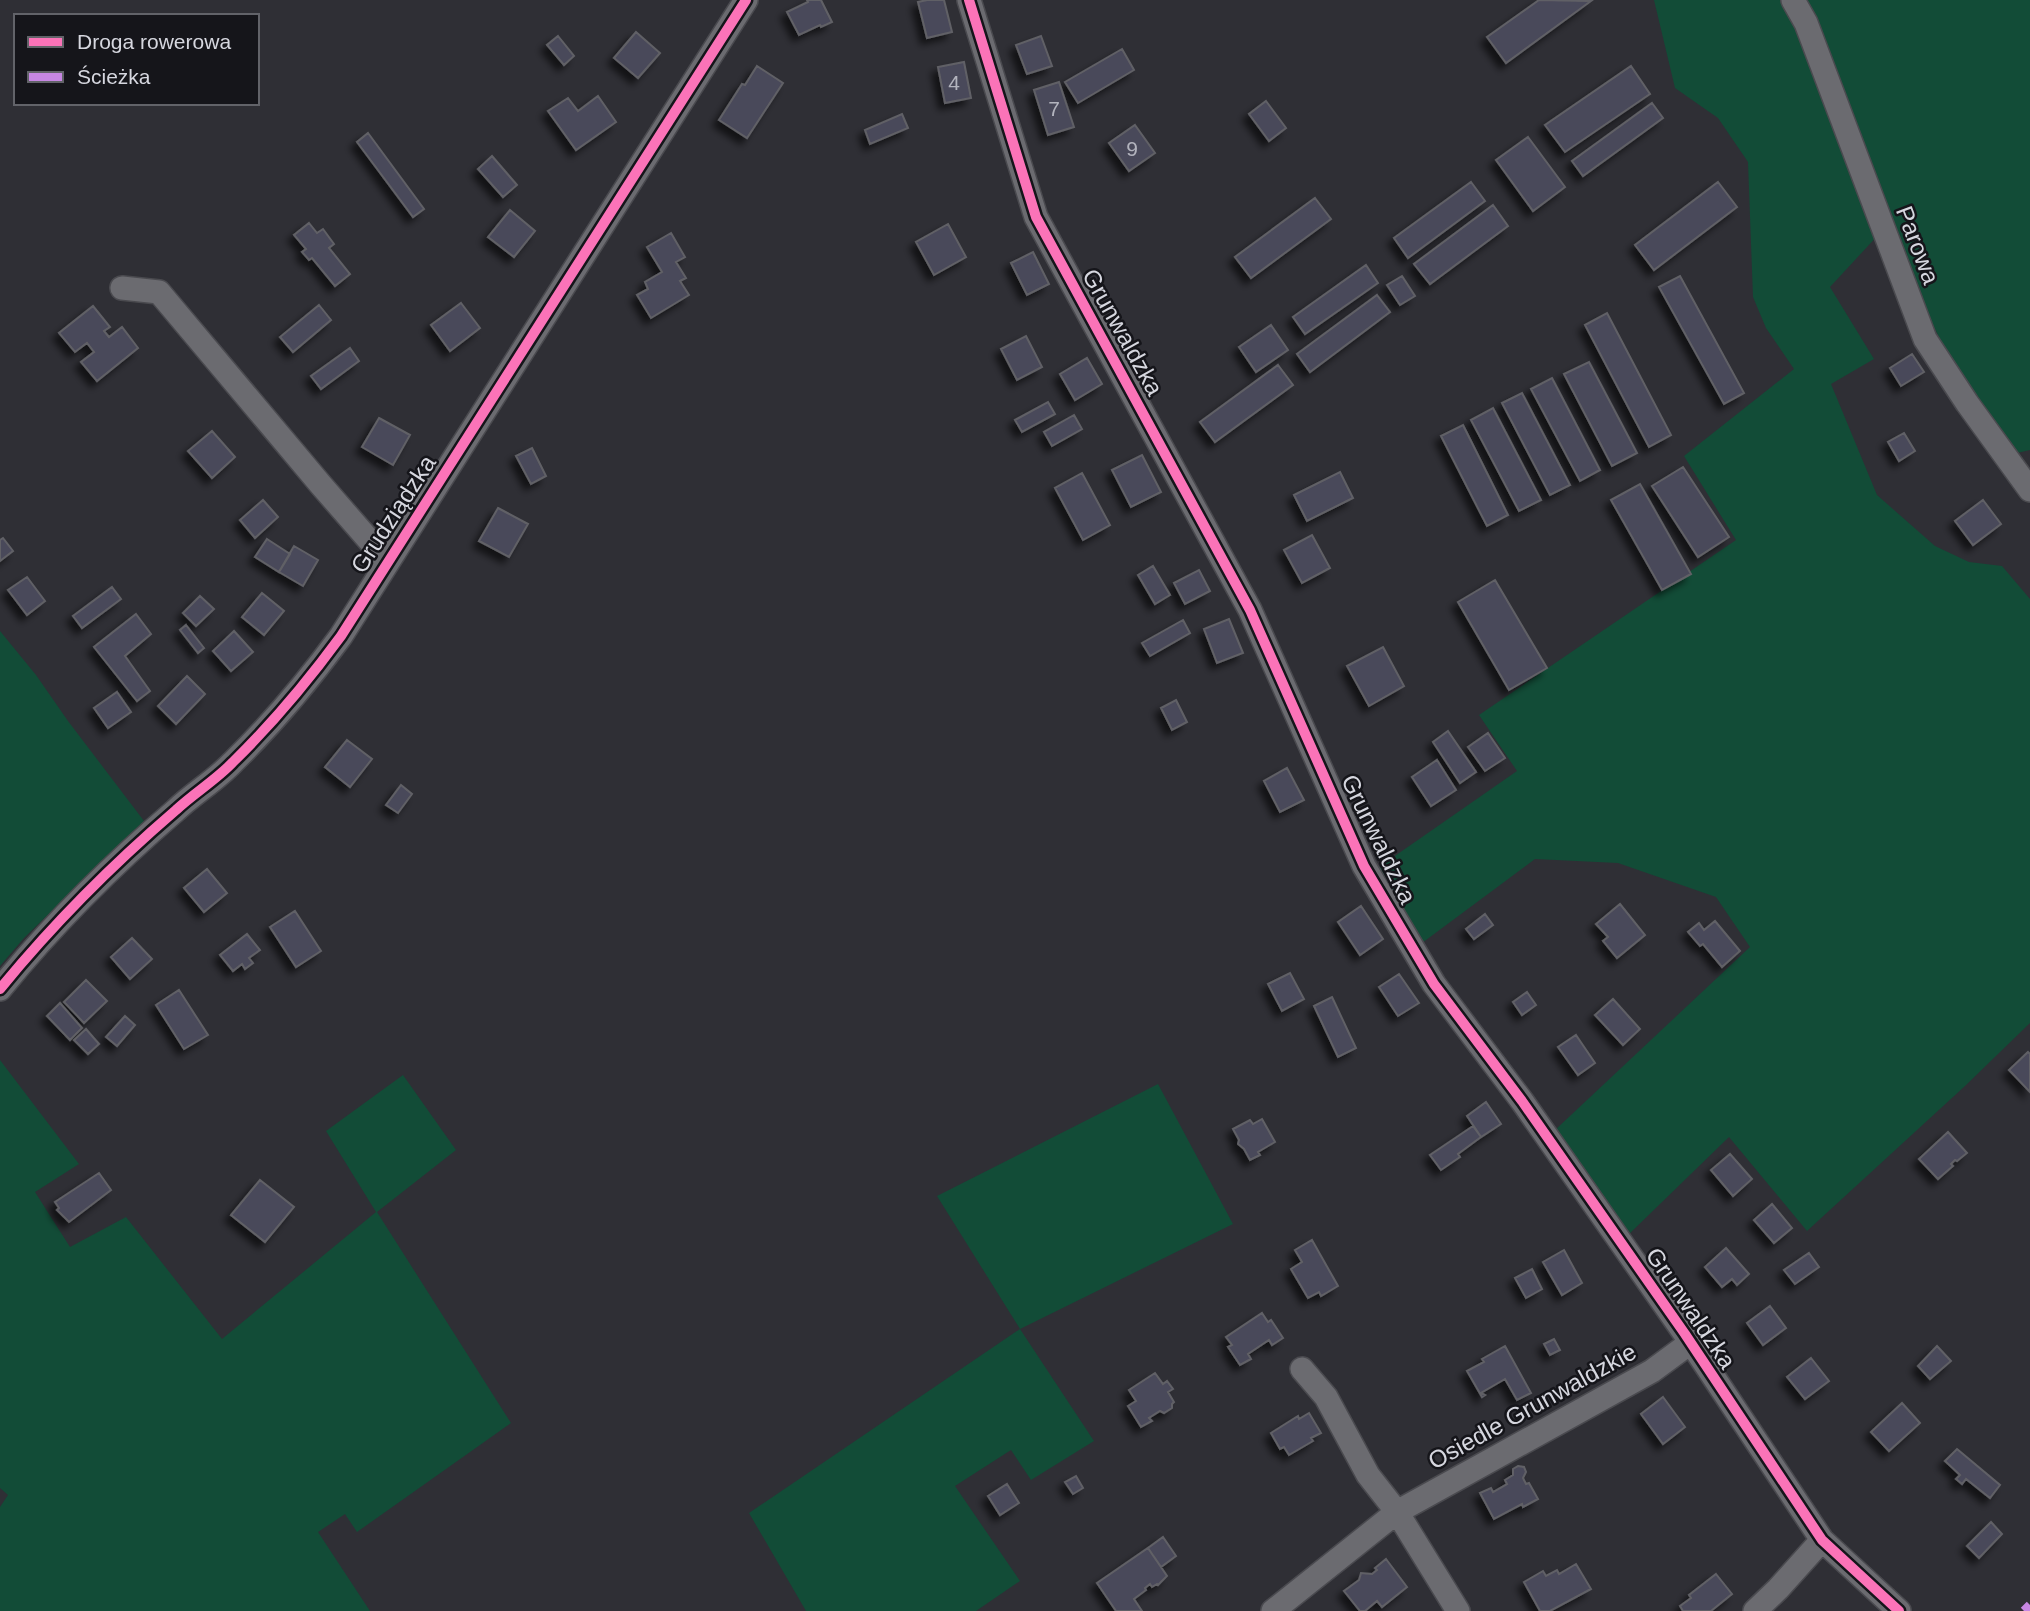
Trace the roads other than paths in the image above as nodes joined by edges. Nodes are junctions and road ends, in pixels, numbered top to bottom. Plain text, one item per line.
1 (746, 0) edge
2 (969, 0) edge
3 (1793, 0) edge
4 (122, 288) dead end
5 (2030, 490) edge
6 (388, 562) junction
7 (0, 989) edge
8 (1690, 1343) junction
9 (1303, 1369) dead end
10 (1397, 1512) junction
11 (1822, 1540) junction
12 (1273, 1611) edge
13 (1458, 1611) edge
14 (1755, 1611) edge
15 (1899, 1611) edge

1 - 6 street, Grudziądzka
2 - 8 street, Grunwaldzka
3 - 5 street, Parowa
4 - 6 street
6 - 7 street, Grudziądzka
8 - 10 street, Osiedle Grunwaldzkie
8 - 11 street, Grunwaldzka
9 - 10 street
10 - 12 street, Osiedle Grunwaldzkie
10 - 13 street
11 - 14 street
11 - 15 street, Grunwaldzka

